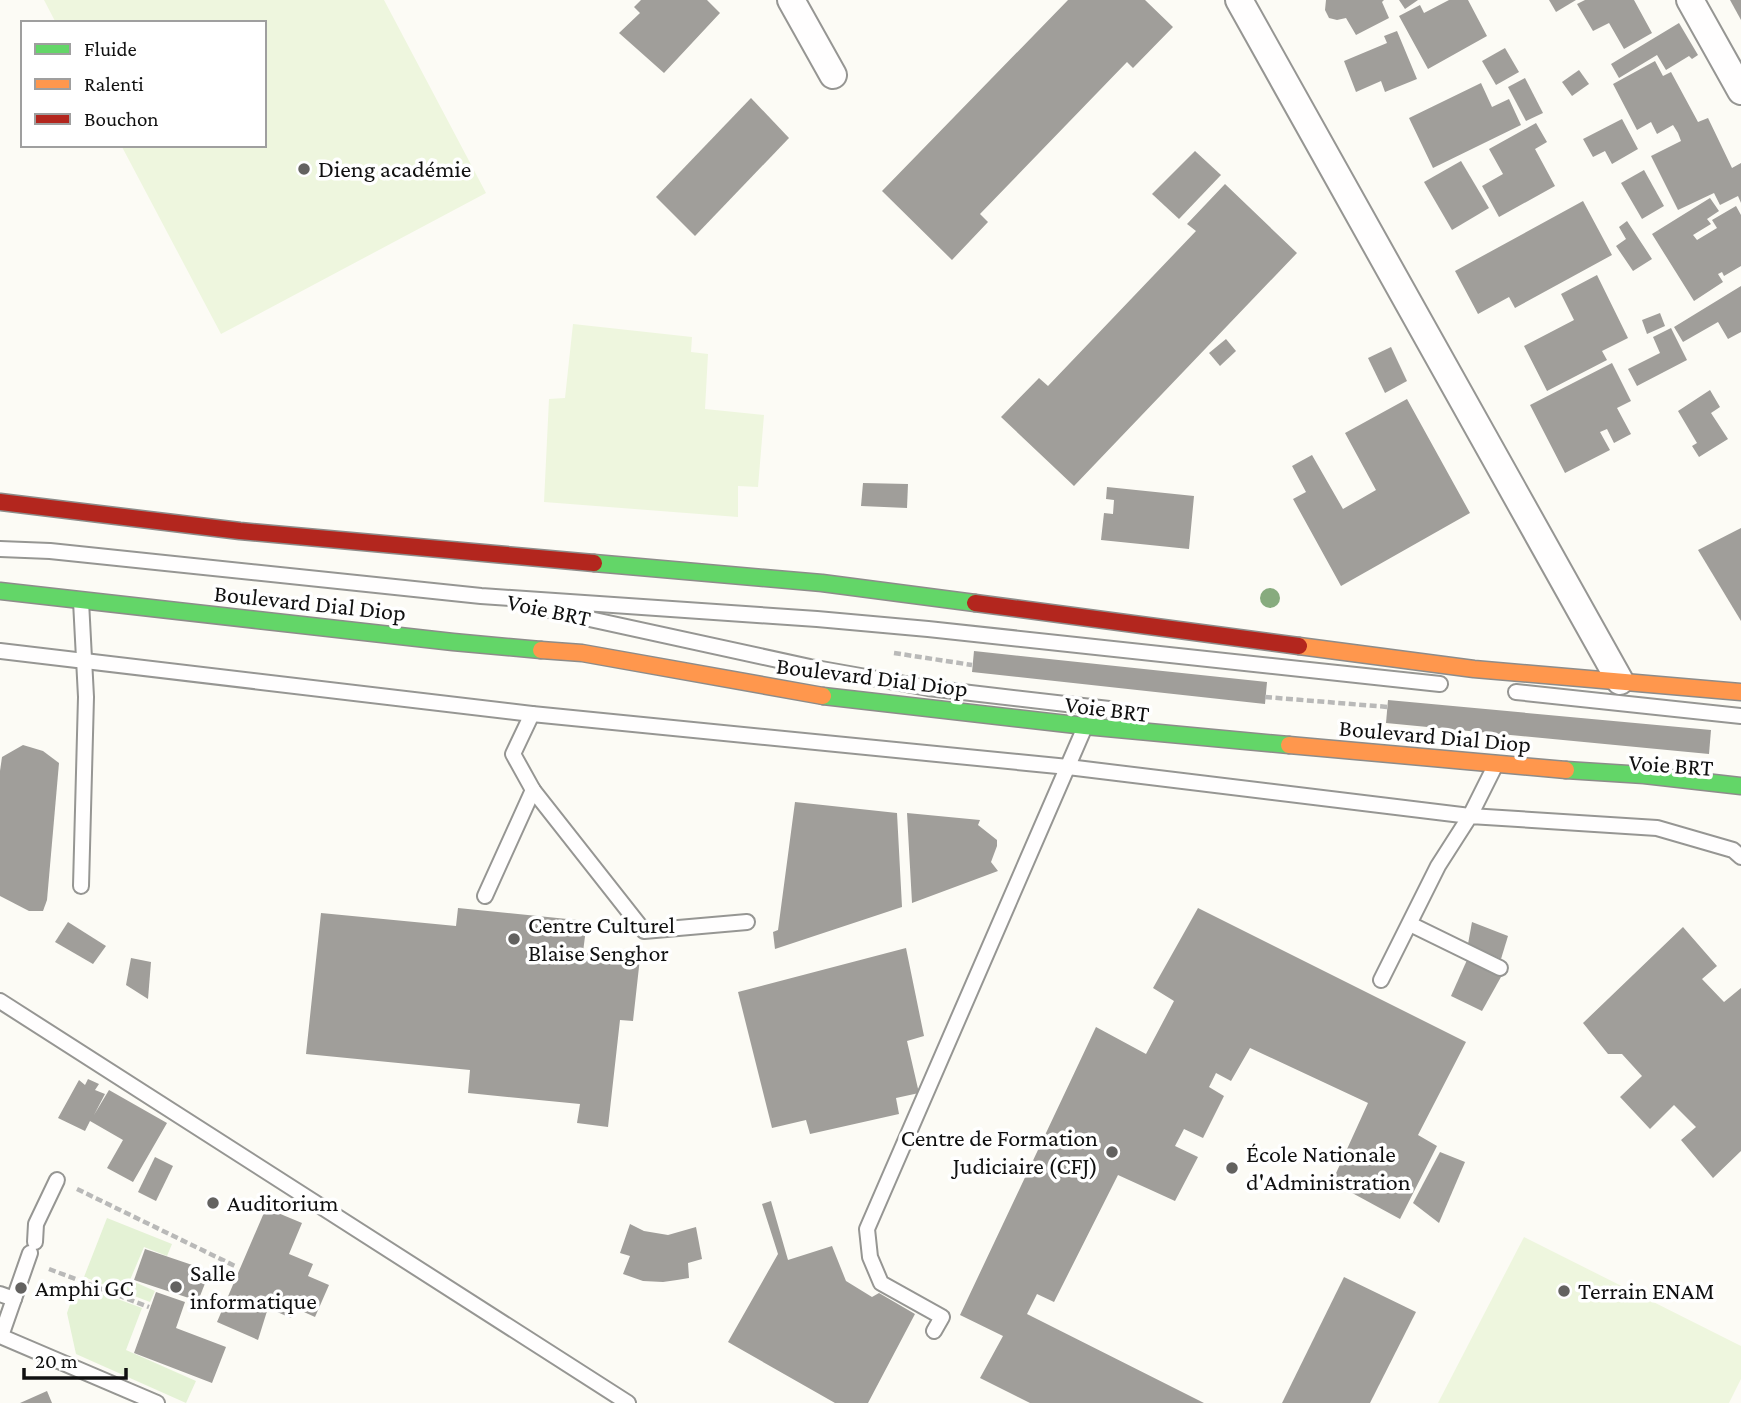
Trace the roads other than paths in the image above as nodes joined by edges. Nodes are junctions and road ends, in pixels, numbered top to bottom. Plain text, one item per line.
1 (791, 0) edge
2 (1239, 0) edge
3 (1690, 0) edge
4 (833, 75) dead end
5 (1741, 91) edge
6 (0, 502) edge
7 (0, 549) edge
8 (0, 591) edge
9 (481, 596) junction
10 (81, 601) junction
11 (0, 652) edge
12 (84, 660) junction
13 (1620, 681) junction
14 (1450, 685) dead end
15 (1505, 690) dead end
16 (1741, 692) edge
17 (1120, 711) dead end
18 (532, 714) junction
19 (1741, 716) edge
20 (1085, 726) junction
21 (1268, 728) dead end
22 (1496, 765) junction
23 (1068, 767) junction
24 (1714, 768) dead end
25 (1741, 786) edge
26 (533, 790) junction
27 (1470, 816) junction
28 (1741, 856) edge
29 (80, 886) dead end
30 (485, 896) dead end
31 (747, 922) dead end
32 (1410, 924) junction
33 (1500, 968) dead end
34 (1381, 980) dead end
35 (0, 1001) edge
36 (57, 1180) road end
37 (7, 1297) edge
38 (934, 1331) dead end
39 (0, 1336) edge
40 (149, 1401) edge
41 (628, 1403) edge

1 - 4 street
2 - 13 street
3 - 5 street
6 - 13 main road
7 - 9 lane, Voie BRT
8 - 10 main road, Boulevard Dial Diop
9 - 14 lane, Voie BRT
9 - 17 lane, Voie BRT
10 - 12 lane
10 - 20 main road, Boulevard Dial Diop
11 - 12 lane
12 - 18 lane
12 - 29 lane
13 - 16 main road
15 - 19 lane
18 - 23 lane
18 - 26 lane
20 - 22 main road, Boulevard Dial Diop
20 - 23 lane
21 - 24 lane, Voie BRT
22 - 25 main road, Boulevard Dial Diop
22 - 27 lane
23 - 27 lane
23 - 38 lane
26 - 30 lane
26 - 31 lane
27 - 28 lane
27 - 32 lane
32 - 33 lane
32 - 34 lane
35 - 41 lane
36 - 37 lane
37 - 39 lane
39 - 40 lane

